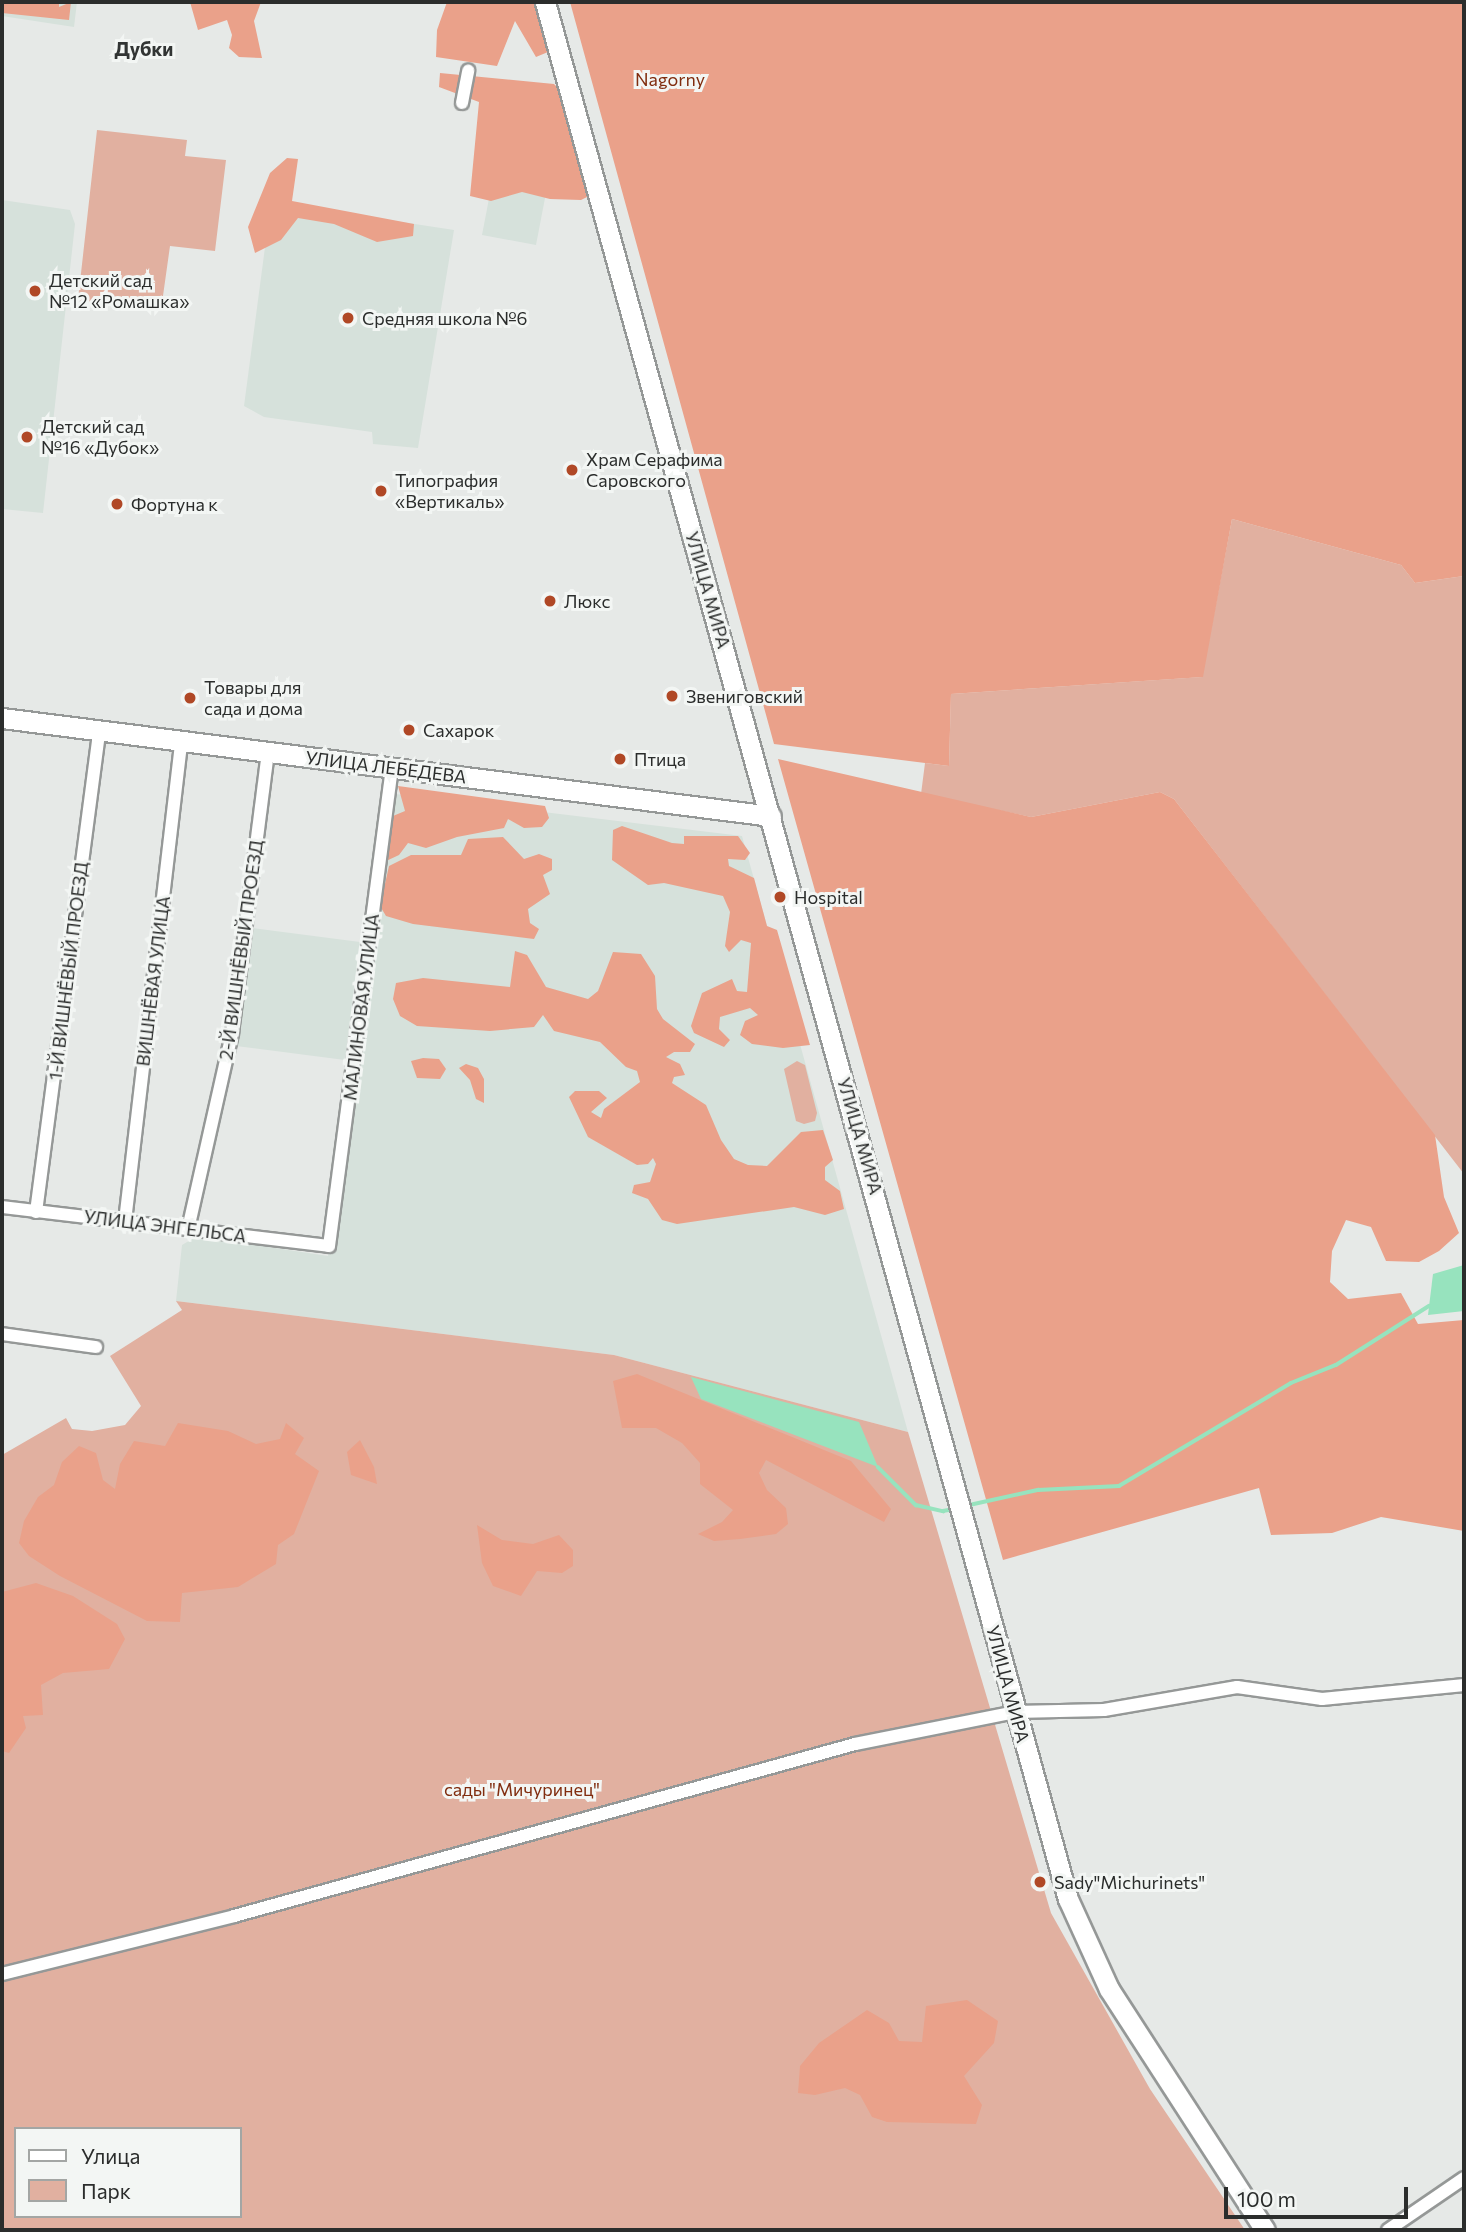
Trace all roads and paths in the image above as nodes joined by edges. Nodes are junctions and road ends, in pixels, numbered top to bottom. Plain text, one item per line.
1 (545, 2) edge
2 (468, 71) dead end
3 (462, 103) dead end
4 (2, 718) edge
5 (99, 731) junction
6 (181, 741) junction
7 (268, 752) junction
8 (392, 768) junction
9 (771, 816) junction
10 (2, 1207) edge
11 (36, 1212) junction
12 (125, 1221) junction
13 (188, 1228) junction
14 (329, 1246) joint
15 (2, 1334) edge
16 (96, 1347) dead end
17 (1464, 1685) edge
18 (1015, 1712) junction
19 (2, 1974) edge
20 (1464, 2178) edge
21 (1265, 2230) edge
22 (1388, 2230) edge

1 - 9 main road, УЛИЦА МИРА
2 - 3 street
4 - 5 main road, УЛИЦА ЛЕБЕДЕВА
5 - 6 main road, УЛИЦА ЛЕБЕДЕВА
5 - 11 street, 1-Й ВИШНЁВЫЙ ПРОЕЗД
6 - 7 main road, УЛИЦА ЛЕБЕДЕВА
6 - 12 street, ВИШНЁВАЯ УЛИЦА
7 - 8 main road, УЛИЦА ЛЕБЕДЕВА
7 - 13 street, 2-Й ВИШНЁВЫЙ ПРОЕЗД
8 - 9 main road, УЛИЦА ЛЕБЕДЕВА
8 - 14 street, МАЛИНОВАЯ УЛИЦА
9 - 18 main road, УЛИЦА МИРА
10 - 11 street, УЛИЦА ЭНГЕЛЬСА
11 - 12 street, УЛИЦА ЭНГЕЛЬСА
12 - 13 street, УЛИЦА ЭНГЕЛЬСА
13 - 14 street, УЛИЦА ЭНГЕЛЬСА
15 - 16 street
17 - 18 street
18 - 19 street
18 - 21 main road, УЛИЦА МИРА
20 - 22 street

